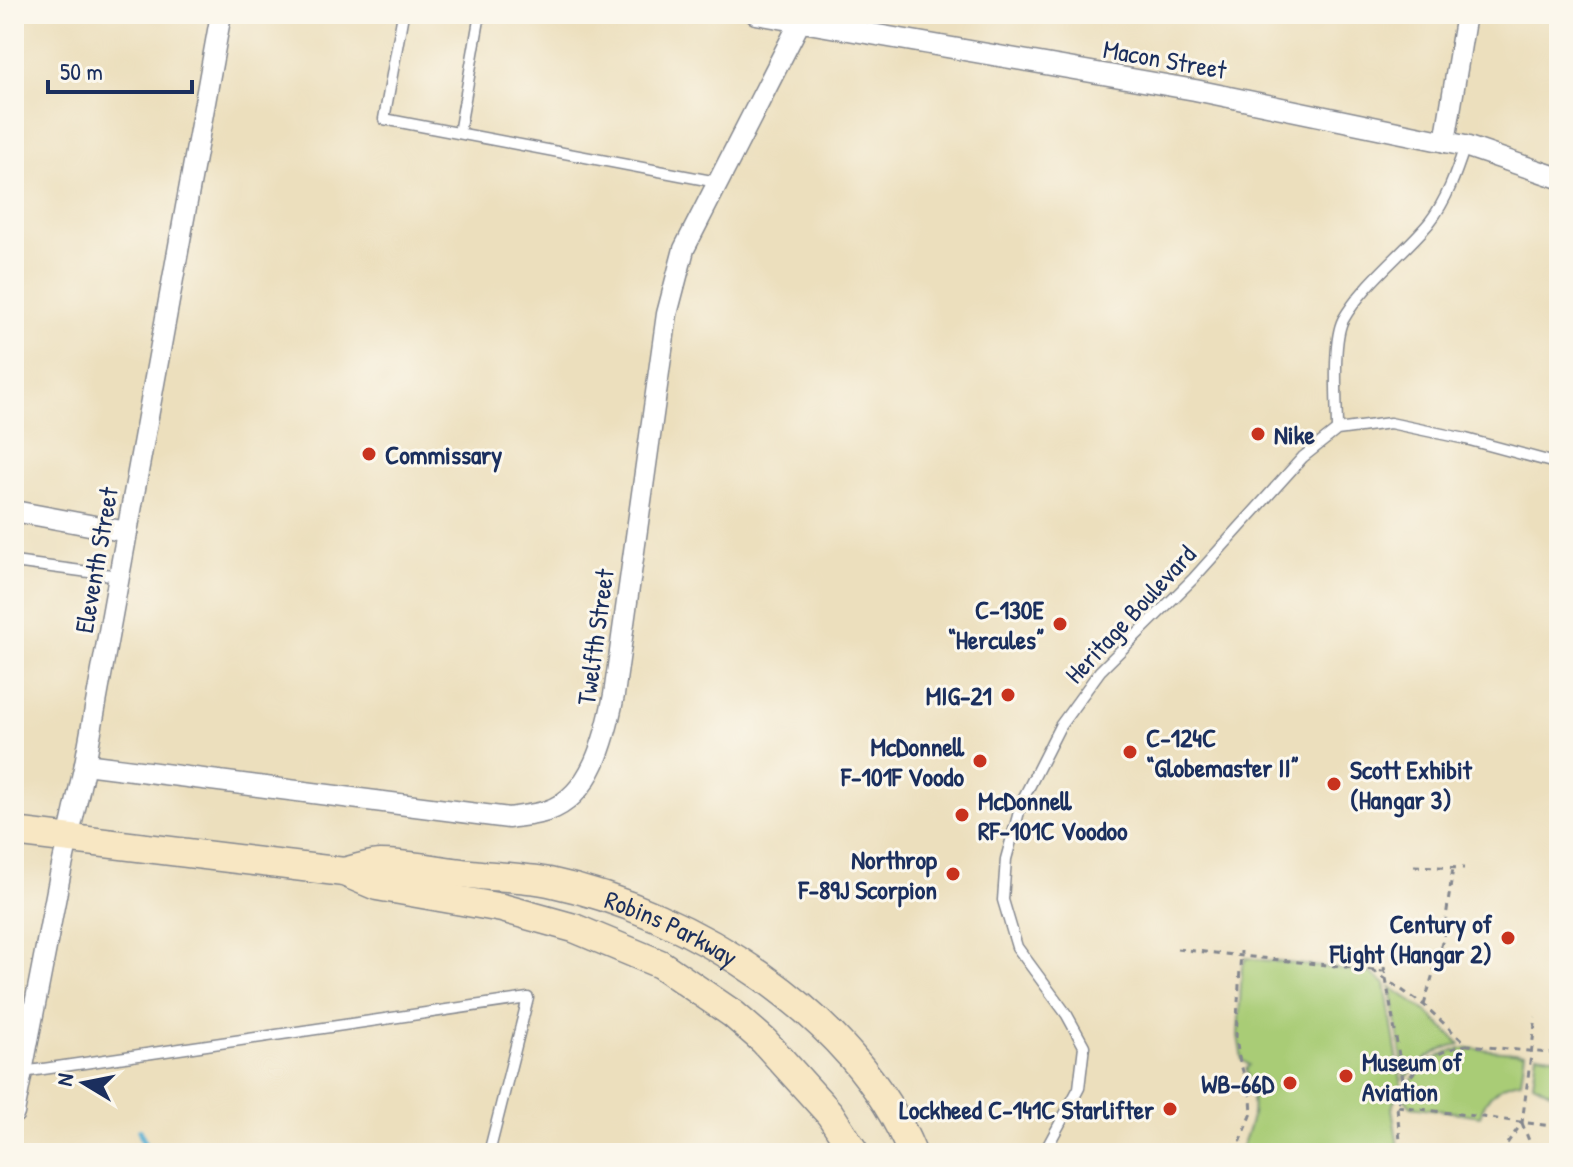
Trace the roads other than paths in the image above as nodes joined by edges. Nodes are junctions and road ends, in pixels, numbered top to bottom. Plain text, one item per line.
1 (221, 14) edge
2 (403, 14) edge
3 (480, 14) edge
4 (756, 14) edge
5 (1466, 14) edge
6 (802, 18) edge
7 (459, 133) junction
8 (1455, 144) junction
9 (1559, 178) edge
10 (717, 182) junction
11 (1337, 430) junction
12 (1559, 464) edge
13 (14, 511) edge
14 (127, 532) junction
15 (14, 562) edge
16 (119, 576) junction
17 (85, 764) junction
18 (14, 832) edge
19 (69, 839) junction
20 (344, 872) junction
21 (566, 887) junction
22 (553, 922) junction
23 (729, 953) junction
24 (698, 990) junction
25 (23, 1072) junction
26 (14, 1113) edge
27 (489, 1153) edge
28 (855, 1153) edge
29 (912, 1153) edge
30 (1044, 1153) edge

1 - 14 street, Eleventh Street
2 - 7 lane
3 - 7 lane
4 - 6 street, Macon Street
5 - 8 street
6 - 8 street, Macon Street
6 - 10 street, Twelfth Street
7 - 10 lane
8 - 9 street, Macon Street
8 - 11 lane
10 - 17 street, Twelfth Street
11 - 12 lane
11 - 30 lane, Heritage Boulevard
13 - 14 street
14 - 16 street, Eleventh Street
15 - 16 lane
16 - 17 street, Eleventh Street
17 - 19 street, Eleventh Street
18 - 19 street, Robins Parkway
19 - 20 street, Robins Parkway
19 - 25 street, Eleventh Street
20 - 21 street, Robins Parkway
20 - 22 street, Robins Parkway
21 - 22 street
21 - 23 street, Robins Parkway
22 - 24 street, Robins Parkway
23 - 24 street
23 - 29 street, Robins Parkway
24 - 28 street, Robins Parkway
25 - 26 street, Eleventh Street
25 - 27 lane

